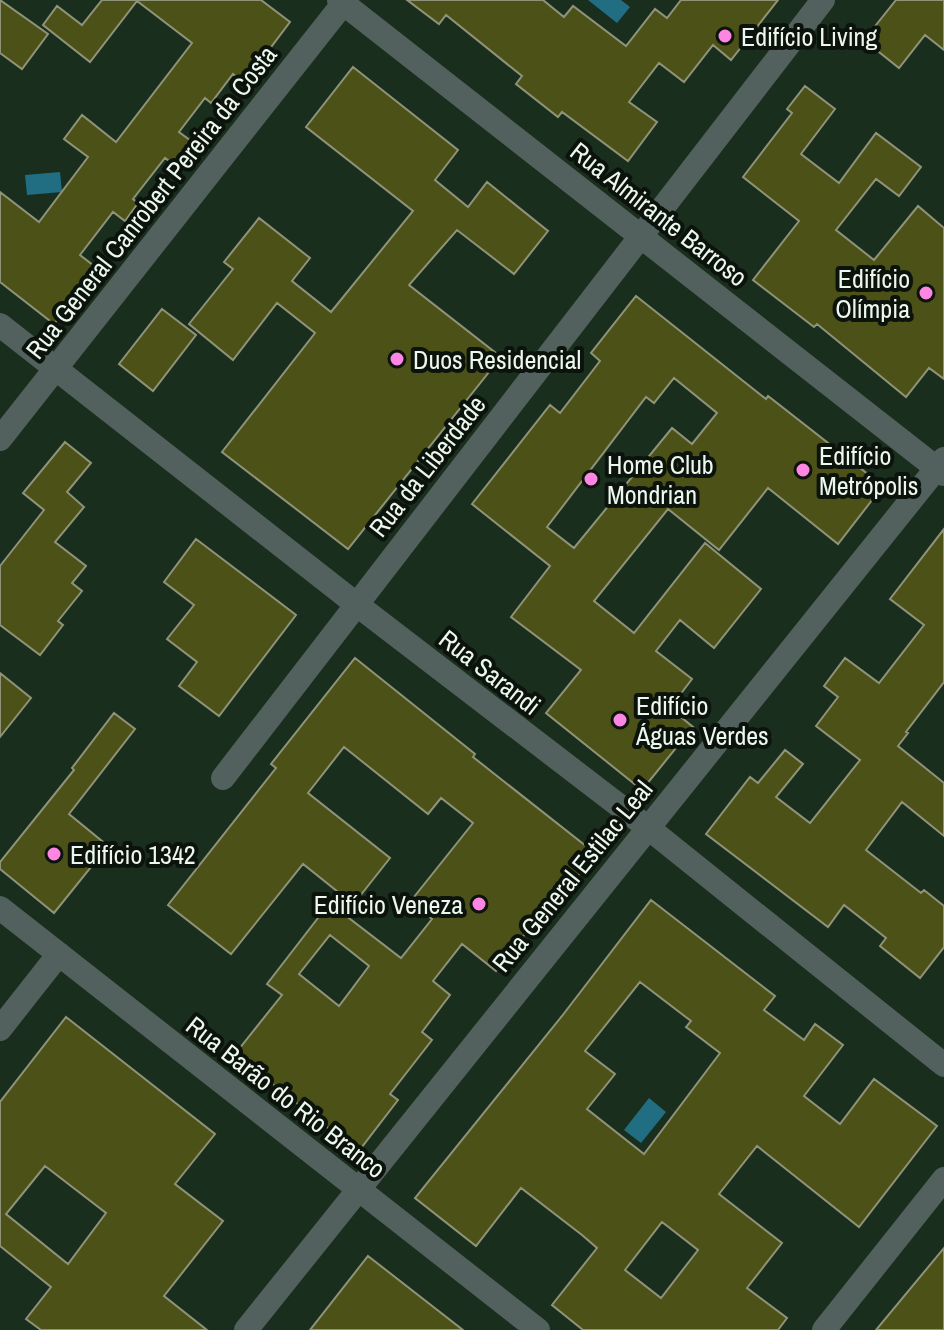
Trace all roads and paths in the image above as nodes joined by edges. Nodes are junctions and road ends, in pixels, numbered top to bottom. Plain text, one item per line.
1 (823, 0) edge
2 (343, 1) edge
3 (642, 236) junction
4 (0, 325) edge
5 (56, 368) junction
6 (0, 439) edge
7 (942, 467) edge
8 (356, 604) junction
9 (223, 778) dead end
10 (647, 827) junction
11 (0, 908) edge
12 (59, 954) junction
13 (0, 1029) edge
14 (944, 1065) edge
15 (944, 1179) edge
16 (358, 1189) junction
17 (246, 1330) edge
18 (538, 1330) edge
19 (824, 1330) edge

1 - 3 street, Rua da Liberdade
2 - 3 street, Rua Almirante Barroso
2 - 5 street, Rua General Canrobert Pereira da Costa
3 - 7 street, Rua Almirante Barroso
3 - 8 street, Rua da Liberdade
4 - 5 street, Rua Sarandi
5 - 6 street, Rua General Canrobert Pereira da Costa
5 - 8 street, Rua Sarandi
7 - 10 street, Rua General Estilac Leal
8 - 9 street, Rua da Liberdade
8 - 10 street, Rua Sarandi
10 - 14 street, Rua Sarandi
10 - 16 street, Rua General Estilac Leal
11 - 12 street, Rua Barão do Rio Branco
12 - 13 street
12 - 16 street, Rua Barão do Rio Branco
15 - 19 street
16 - 17 street, Rua General Estilac Leal
16 - 18 street, Rua Barão do Rio Branco

